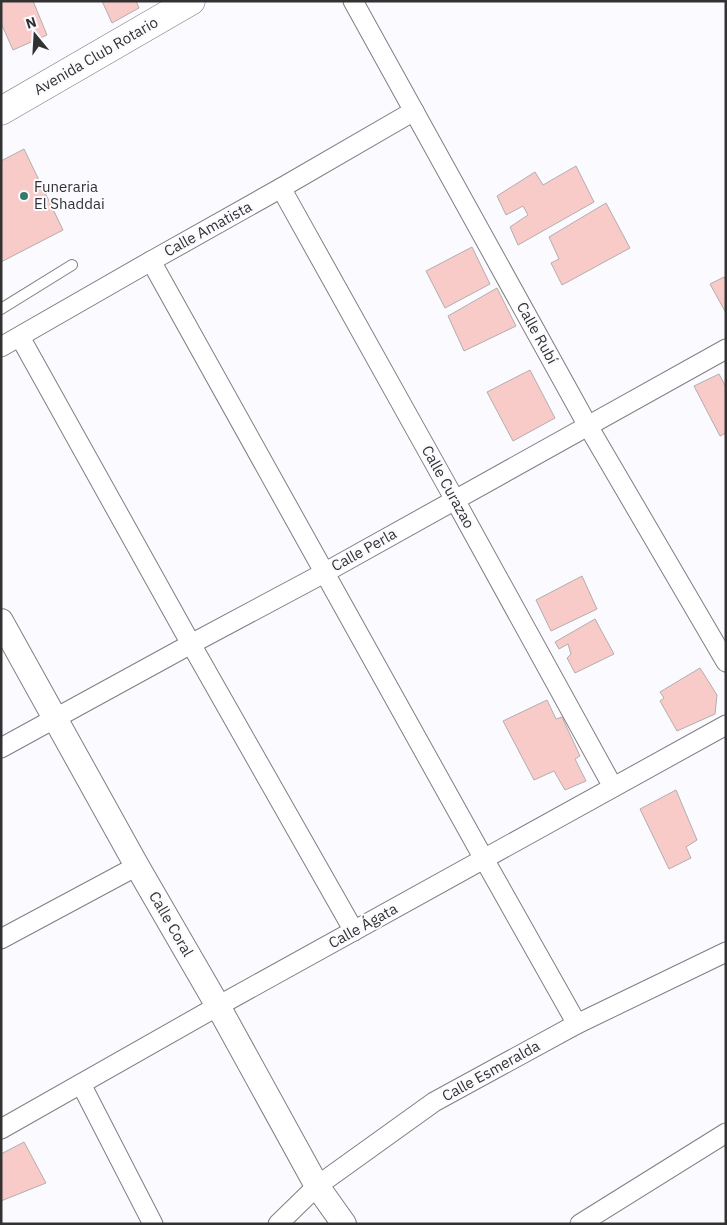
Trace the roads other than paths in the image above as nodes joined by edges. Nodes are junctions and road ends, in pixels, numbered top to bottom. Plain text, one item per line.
1 (191, 1) edge
2 (353, 1) edge
3 (1, 110) edge
4 (414, 111) junction
5 (281, 188) junction
6 (151, 261) junction
7 (72, 265) dead end
8 (1, 309) edge
9 (20, 337) junction
10 (1, 347) edge
11 (725, 350) edge
12 (588, 426) junction
13 (455, 500) junction
14 (324, 573) junction
15 (1, 622) edge
16 (191, 644) junction
17 (726, 662) edge
18 (56, 718) junction
19 (726, 725) edge
20 (1, 748) edge
21 (613, 787) junction
22 (484, 860) junction
23 (137, 866) junction
24 (354, 931) junction
25 (1, 939) edge
26 (726, 952) edge
27 (218, 1006) junction
28 (577, 1024) junction
29 (81, 1084) junction
30 (1, 1129) edge
31 (726, 1133) edge
32 (317, 1186) junction
33 (153, 1224) edge
34 (278, 1224) edge
35 (344, 1224) edge
36 (580, 1224) edge

1 - 3 main road, Avenida Club Rotario
2 - 4 street, Calle Rubí
4 - 5 street, Calle Amatista
4 - 12 street, Calle Rubí
5 - 6 street, Calle Amatista
5 - 13 street, Calle Curazao
6 - 9 street, Calle Amatista
6 - 14 street
7 - 8 lane
9 - 10 street, Calle Amatista
9 - 16 street
11 - 12 street, Calle Perla
12 - 13 street, Calle Perla
12 - 17 street, Calle Rubí
13 - 14 street, Calle Perla
13 - 21 street, Calle Curazao
14 - 16 street, Calle Perla
14 - 22 street
15 - 18 street, Calle Coral
16 - 18 street, Calle Perla
16 - 24 street
18 - 20 street, Calle Perla
18 - 23 street, Calle Coral
19 - 21 street, Calle Ágata
21 - 22 street, Calle Ágata
22 - 24 street, Calle Ágata
22 - 28 street
23 - 25 street
23 - 27 street, Calle Coral
24 - 27 street, Calle Ágata
26 - 28 street, Calle Esmeralda
27 - 29 street, Calle Ágata
27 - 32 street, Calle Coral
28 - 32 street, Calle Esmeralda
29 - 30 street, Calle Ágata
29 - 33 street
31 - 36 street
32 - 34 street, Calle Esmeralda
32 - 35 street, Calle Coral

